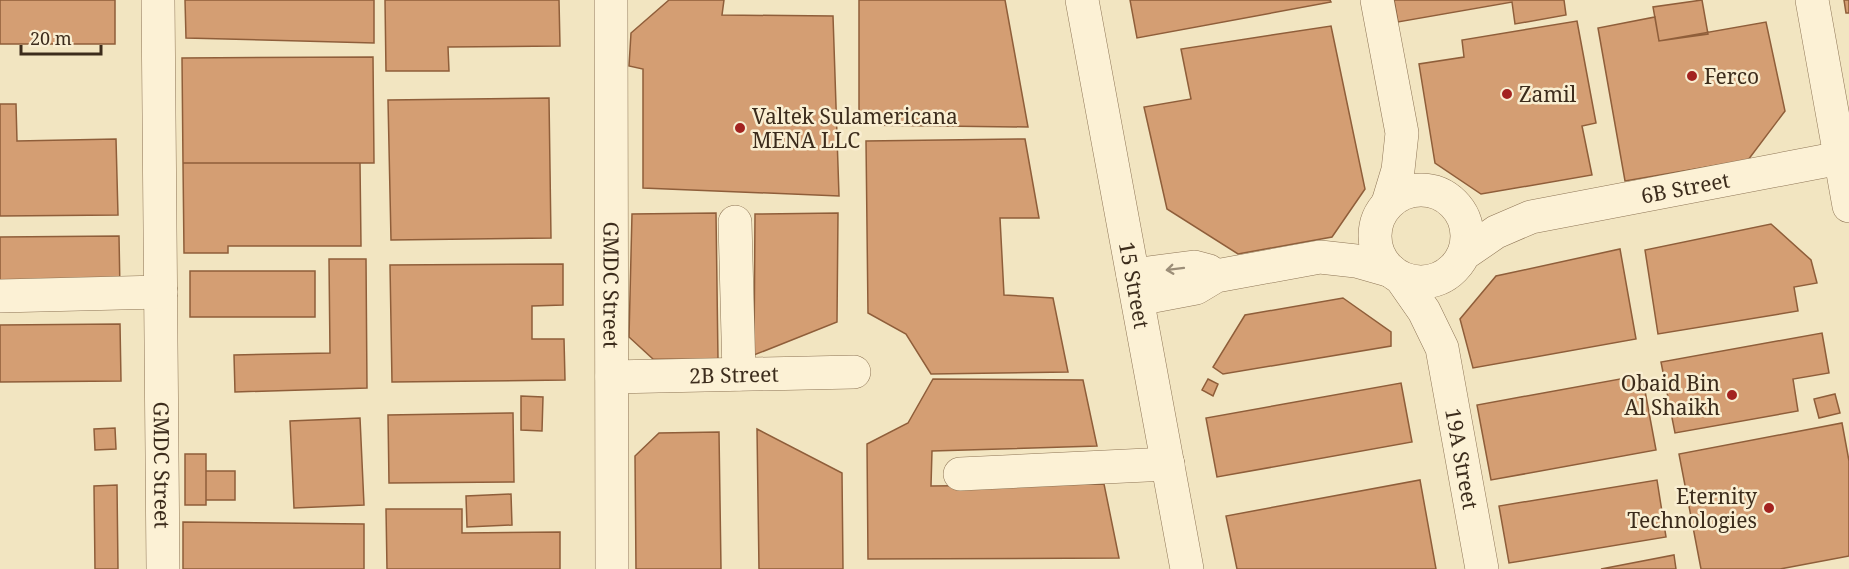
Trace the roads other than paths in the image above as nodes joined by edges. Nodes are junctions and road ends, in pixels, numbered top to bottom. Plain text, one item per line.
1 (158, 0) edge
2 (611, 0) edge
3 (1082, 0) edge
4 (1377, 0) edge
5 (1812, 0) edge
6 (1402, 133) junction
7 (1840, 158) junction
8 (1446, 196) junction
9 (1849, 206) edge
10 (1384, 208) junction
11 (1531, 217) junction
12 (735, 222) dead end
13 (1320, 257) junction
14 (1461, 260) junction
15 (1396, 275) junction
16 (1135, 287) junction
17 (161, 292) junction
18 (0, 297) edge
19 (1442, 348) junction
20 (854, 372) dead end
21 (739, 374) junction
22 (612, 377) junction
23 (1168, 464) junction
24 (960, 474) dead end
25 (163, 569) edge
26 (612, 569) edge
27 (1187, 569) edge
28 (1482, 569) edge

1 - 17 street, GMDC Street
2 - 22 street, GMDC Street
3 - 16 street, 15 Street
4 - 6 street
5 - 7 street
6 - 8 street
6 - 10 street
7 - 9 street
7 - 11 street, 6B Street
8 - 10 street
8 - 11 street, 6B Street
8 - 14 street
10 - 13 street
10 - 15 street
11 - 14 street, 6B Street
12 - 21 street
13 - 15 street
13 - 16 street
14 - 15 street
14 - 19 street, 19A Street
15 - 19 street, 19A Street
16 - 23 street, 15 Street
17 - 18 street
17 - 25 street, GMDC Street
19 - 28 street, 19A Street
20 - 21 street, 2B Street
21 - 22 street, 2B Street
22 - 26 street, GMDC Street
23 - 24 street
23 - 27 street, 15 Street

